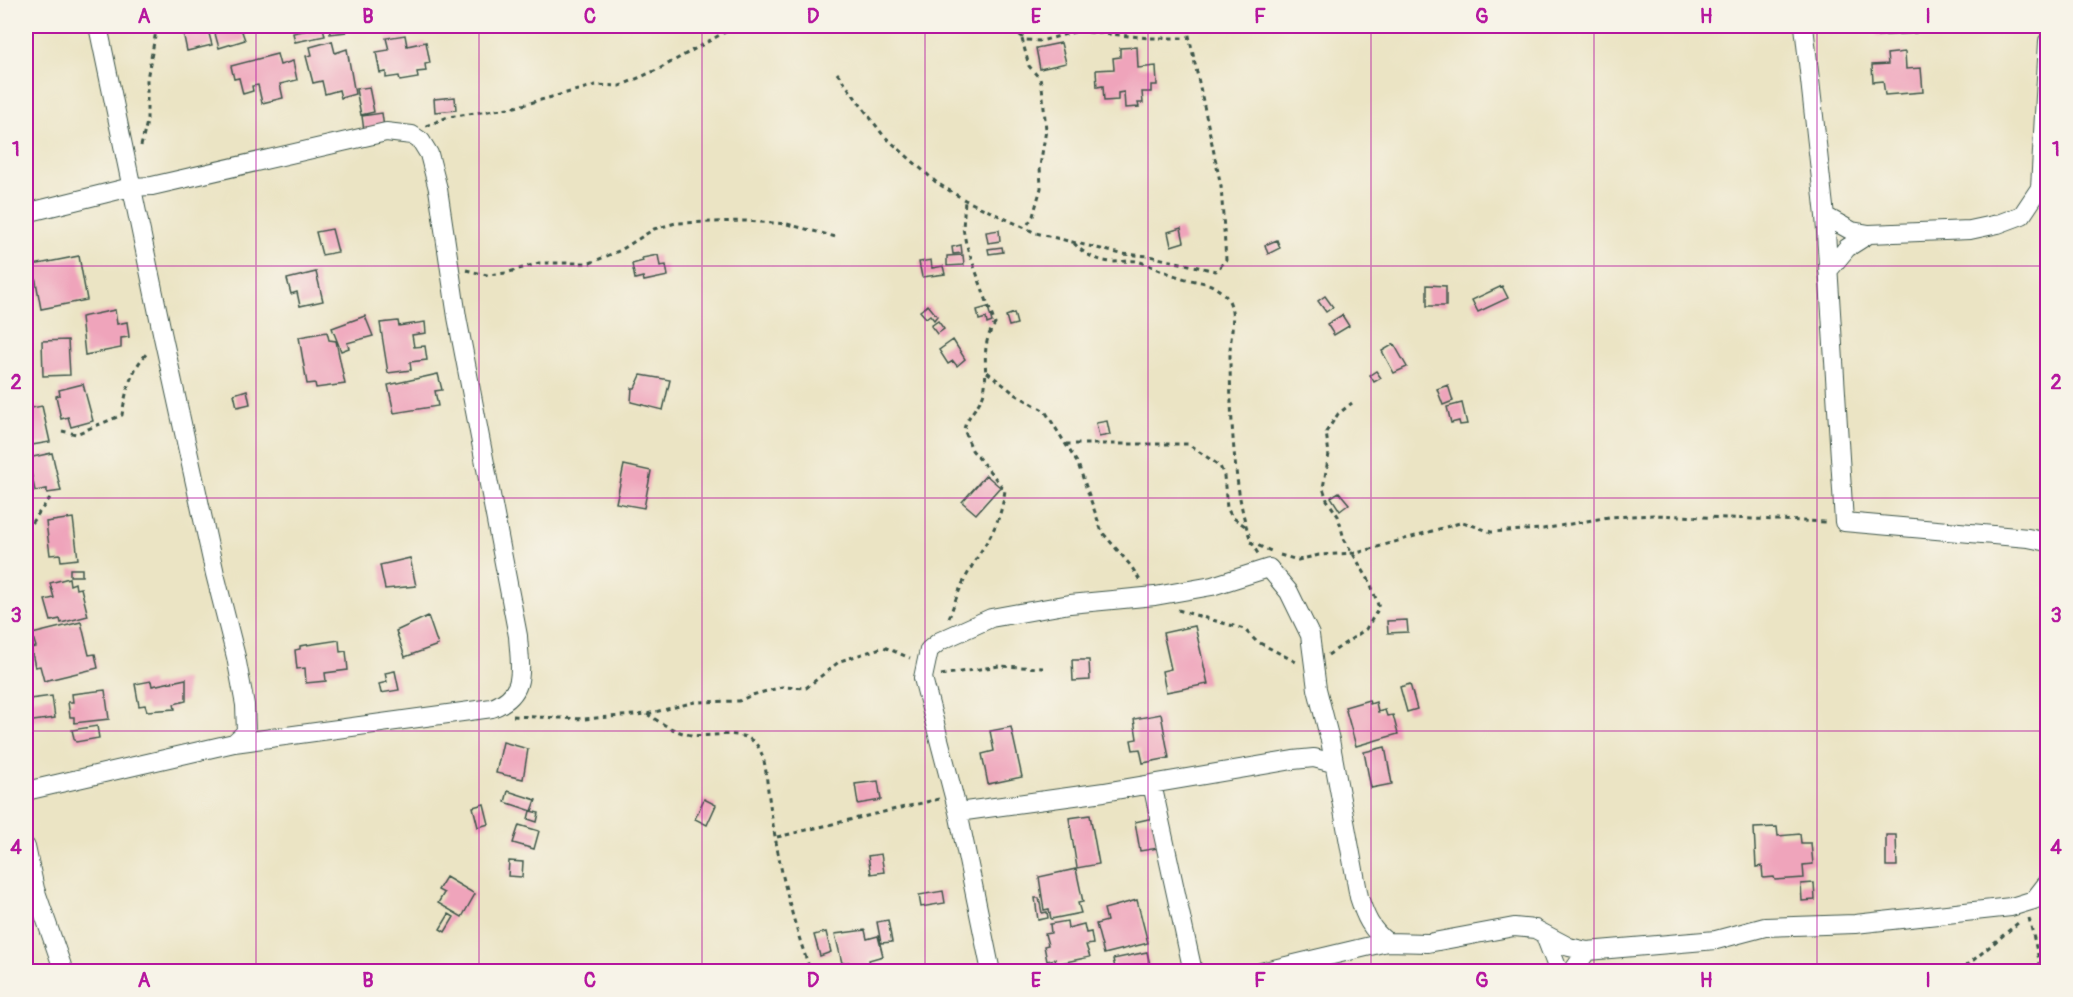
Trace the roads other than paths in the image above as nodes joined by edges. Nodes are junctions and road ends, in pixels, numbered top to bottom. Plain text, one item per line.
1 (98, 26) edge
2 (1804, 26) edge
3 (2048, 41) edge
4 (131, 187) junction
5 (2044, 195) edge
6 (26, 213) edge
7 (1825, 216) junction
8 (1869, 234) junction
9 (1828, 271) junction
10 (2048, 542) edge
11 (1330, 740) junction
12 (234, 743) junction
13 (1314, 758) junction
14 (1333, 763) junction
15 (1152, 784) junction
16 (26, 791) edge
17 (956, 804) junction
18 (26, 847) edge
19 (2048, 882) edge
20 (1545, 936) junction
21 (1387, 942) junction
22 (1587, 951) junction
23 (62, 966) dead end
24 (991, 972) edge
25 (1193, 972) edge
26 (1262, 972) edge
27 (1559, 972) edge
28 (1572, 972) edge

1 - 4 street
2 - 7 street
3 - 5 street
4 - 6 street
4 - 12 street
4 - 12 street
5 - 8 street
7 - 8 street
7 - 9 street
8 - 9 street
9 - 10 street
11 - 13 street
11 - 14 street
11 - 17 street
12 - 16 street
13 - 14 street
13 - 15 street
14 - 21 street
15 - 17 street
15 - 25 street
17 - 24 street
18 - 23 street
19 - 22 street
20 - 21 street
20 - 22 street
20 - 27 street
21 - 26 street
22 - 28 street

